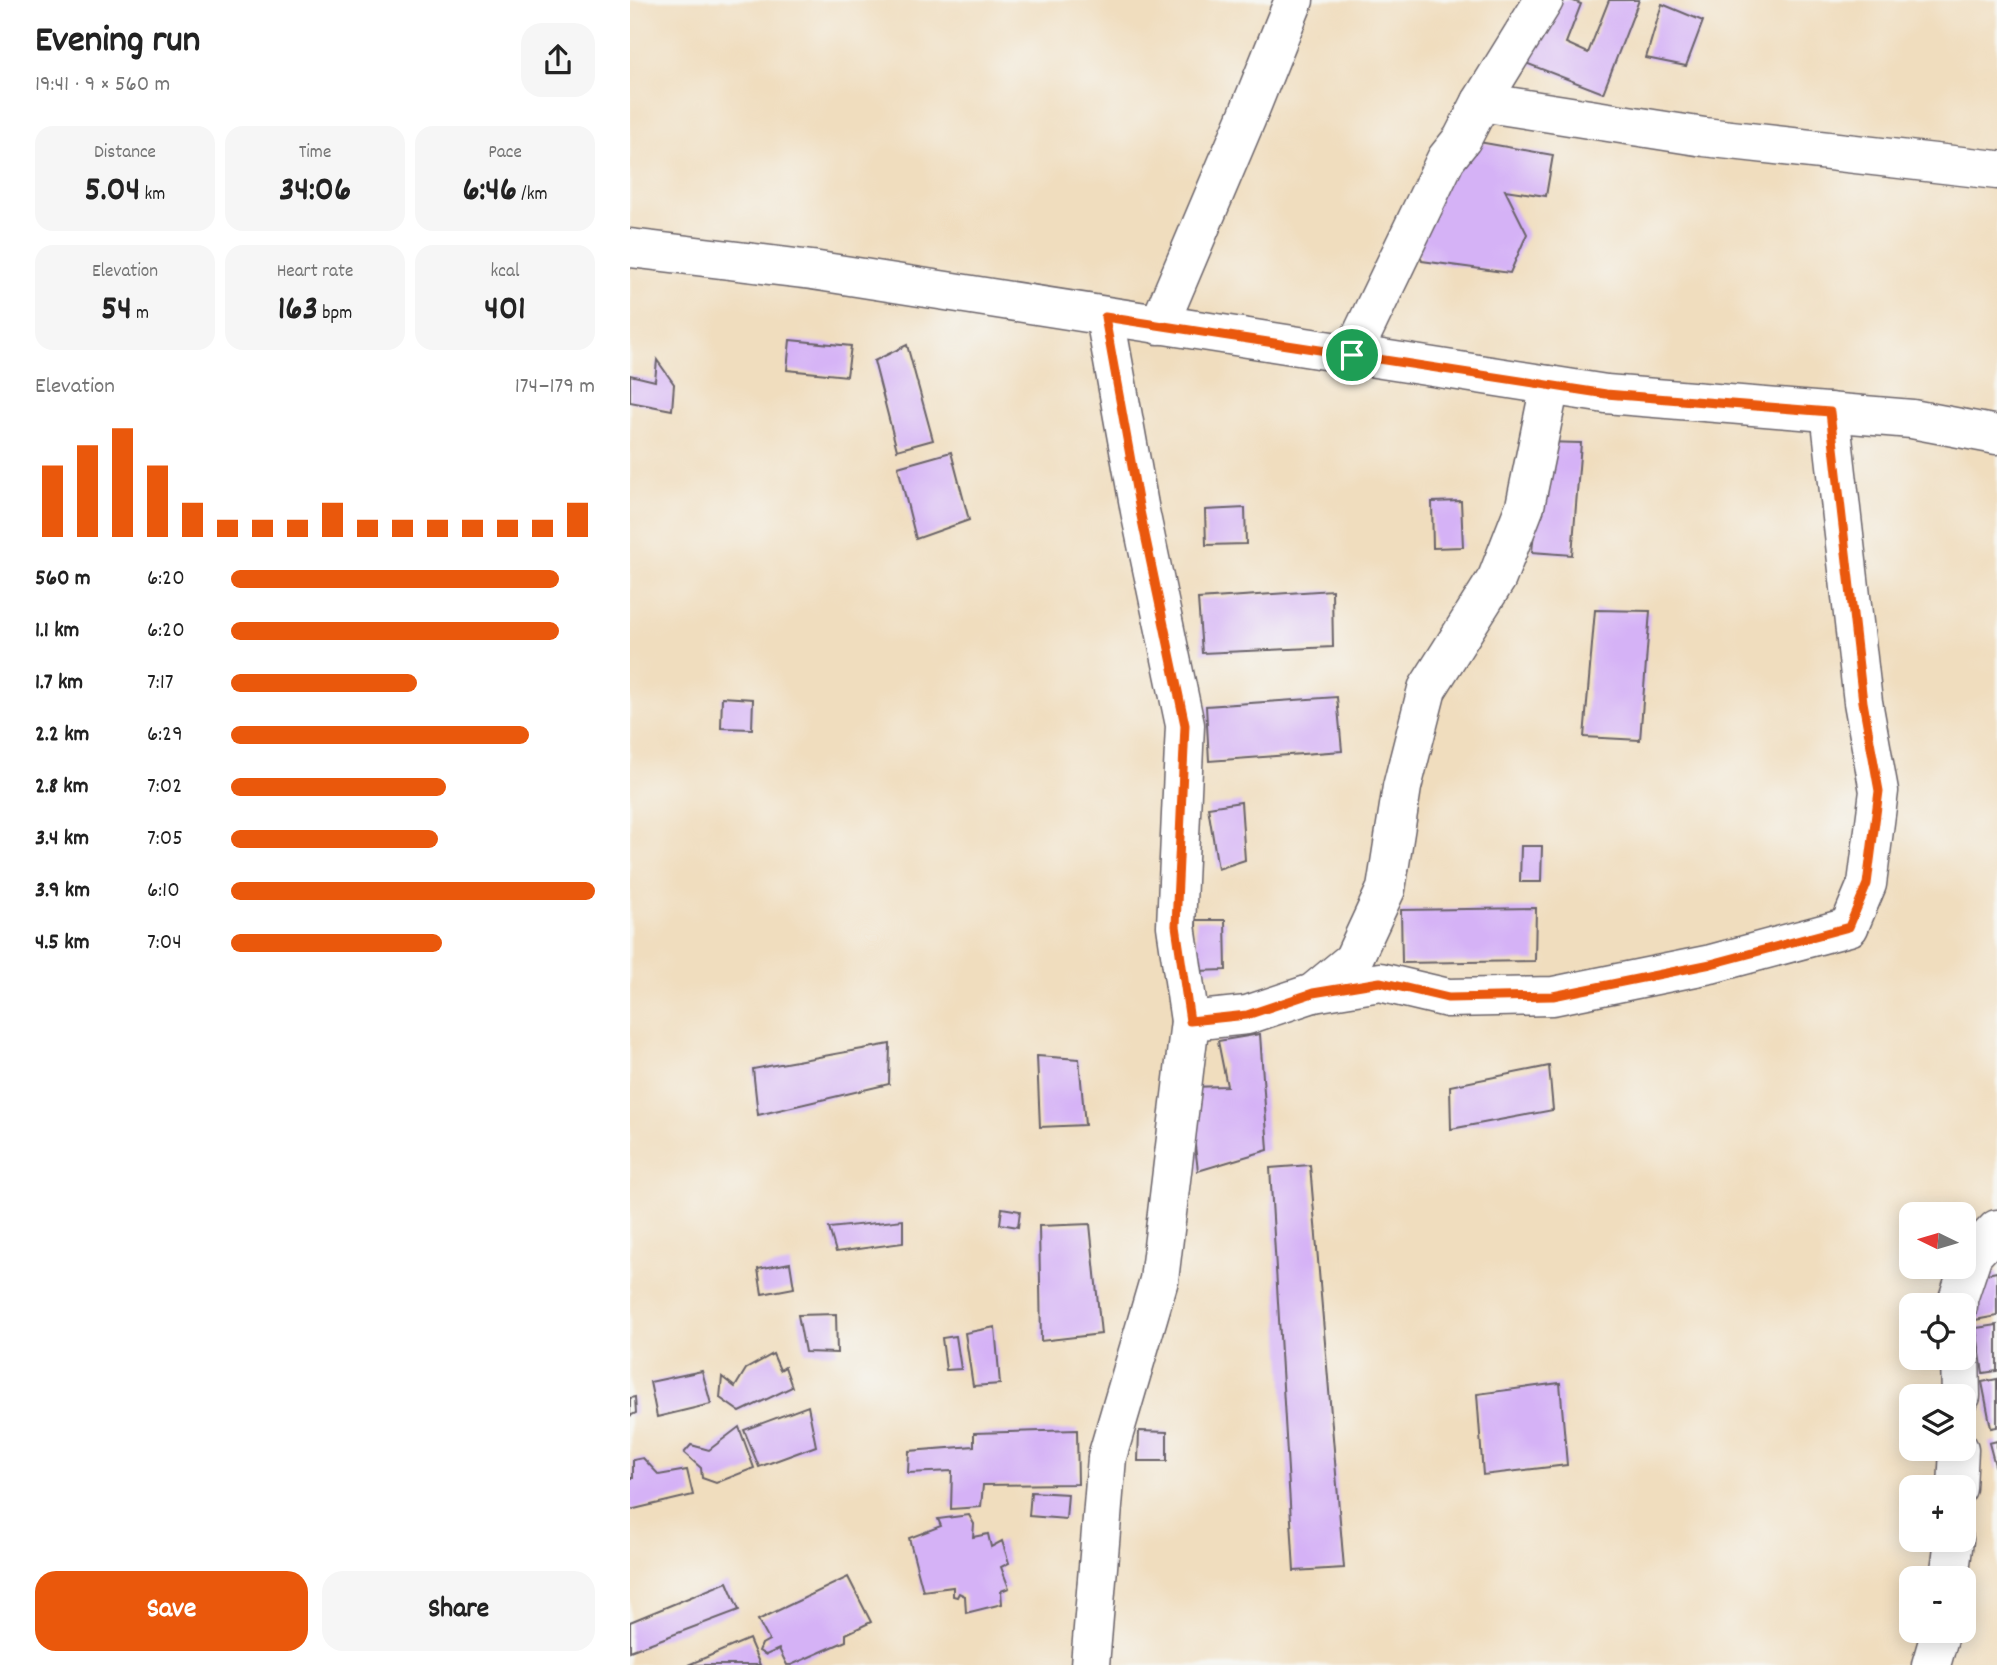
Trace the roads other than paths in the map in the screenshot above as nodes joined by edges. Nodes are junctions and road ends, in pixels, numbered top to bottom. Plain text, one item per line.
1 (1294, 0) edge
2 (1544, 0) edge
3 (1481, 102) junction
4 (1997, 170) edge
5 (630, 248) edge
6 (1105, 317) junction
7 (1159, 325) junction
8 (1352, 355) junction
9 (1550, 385) junction
10 (1830, 412) junction
11 (1997, 435) edge
12 (1313, 993) junction
13 (1190, 1021) junction
14 (1997, 1229) edge
15 (1960, 1293) edge
16 (1937, 1643) edge
17 (1090, 1665) edge
18 (1931, 1665) edge

1 - 7 street
2 - 3 street
3 - 4 street
3 - 8 street
5 - 6 street
6 - 7 street
6 - 13 street
7 - 8 street
8 - 9 street
9 - 10 street
9 - 12 street
10 - 11 street
10 - 12 street
12 - 13 street
13 - 17 street
14 - 15 street
16 - 18 street

